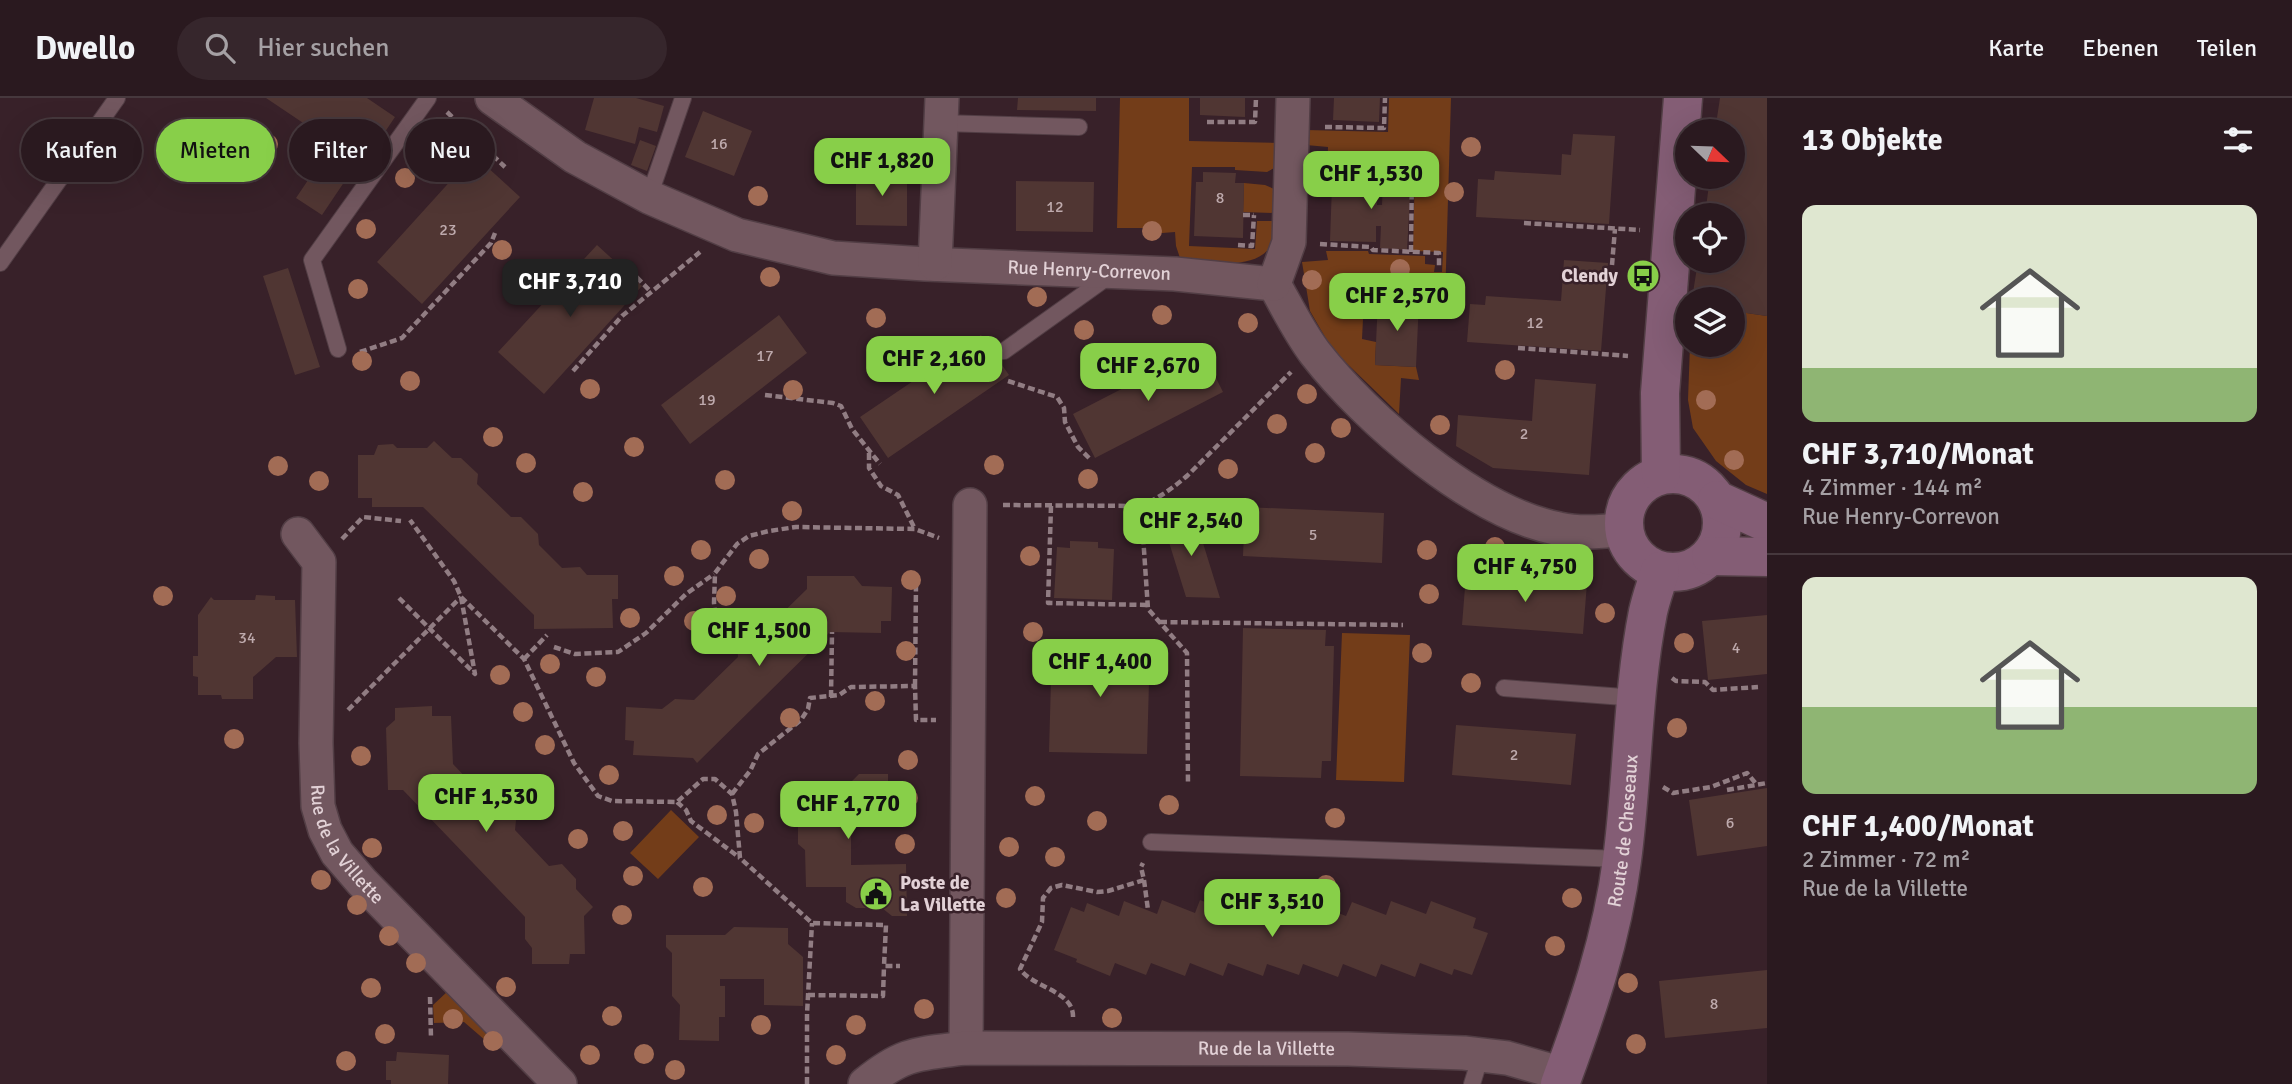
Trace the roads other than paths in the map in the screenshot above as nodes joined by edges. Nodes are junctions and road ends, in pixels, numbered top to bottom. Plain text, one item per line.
1 (117, 98) edge
2 (428, 98) edge
3 (492, 98) edge
4 (683, 98) edge
5 (1683, 98) edge
6 (942, 110) edge
7 (1293, 112) edge
8 (1079, 127) dead end
9 (649, 197) junction
10 (0, 263) edge
11 (935, 264) junction
12 (1117, 271) junction
13 (1274, 284) junction
14 (338, 349) road end
15 (1004, 351) dead end
16 (1661, 474) junction
17 (1717, 500) junction
18 (970, 505) road end
19 (1767, 523) edge
20 (1623, 529) junction
21 (298, 534) dead end
22 (1711, 556) junction
23 (1767, 557) edge
24 (1660, 571) junction
25 (1504, 688) dead end
26 (1637, 698) junction
27 (1151, 842) road end
28 (1622, 859) junction
29 (966, 1048) junction
30 (1476, 1070) edge
31 (1562, 1079) edge
32 (560, 1084) edge
33 (865, 1084) edge

1 - 10 lane
2 - 14 lane
3 - 9 street, Rue Henry-Correvon
4 - 9 lane
5 - 16 main road
6 - 8 lane
6 - 11 street
7 - 13 street
9 - 11 street, Rue Henry-Correvon
11 - 12 street, Rue Henry-Correvon
12 - 13 street, Rue Henry-Correvon
12 - 15 lane
13 - 20 street
16 - 17 main road
16 - 20 main road
17 - 19 main road
17 - 22 main road
18 - 29 street
20 - 24 main road
21 - 32 street, Rue de la Villette
22 - 23 main road
22 - 24 main road
24 - 26 main road, Route de Cheseaux
25 - 26 lane
26 - 28 main road, Route de Cheseaux
27 - 28 lane
28 - 31 main road, Route de Cheseaux
29 - 30 street, Rue de la Villette
29 - 33 street, Rue de la Villette
30 - 31 street, Rue de la Villette

